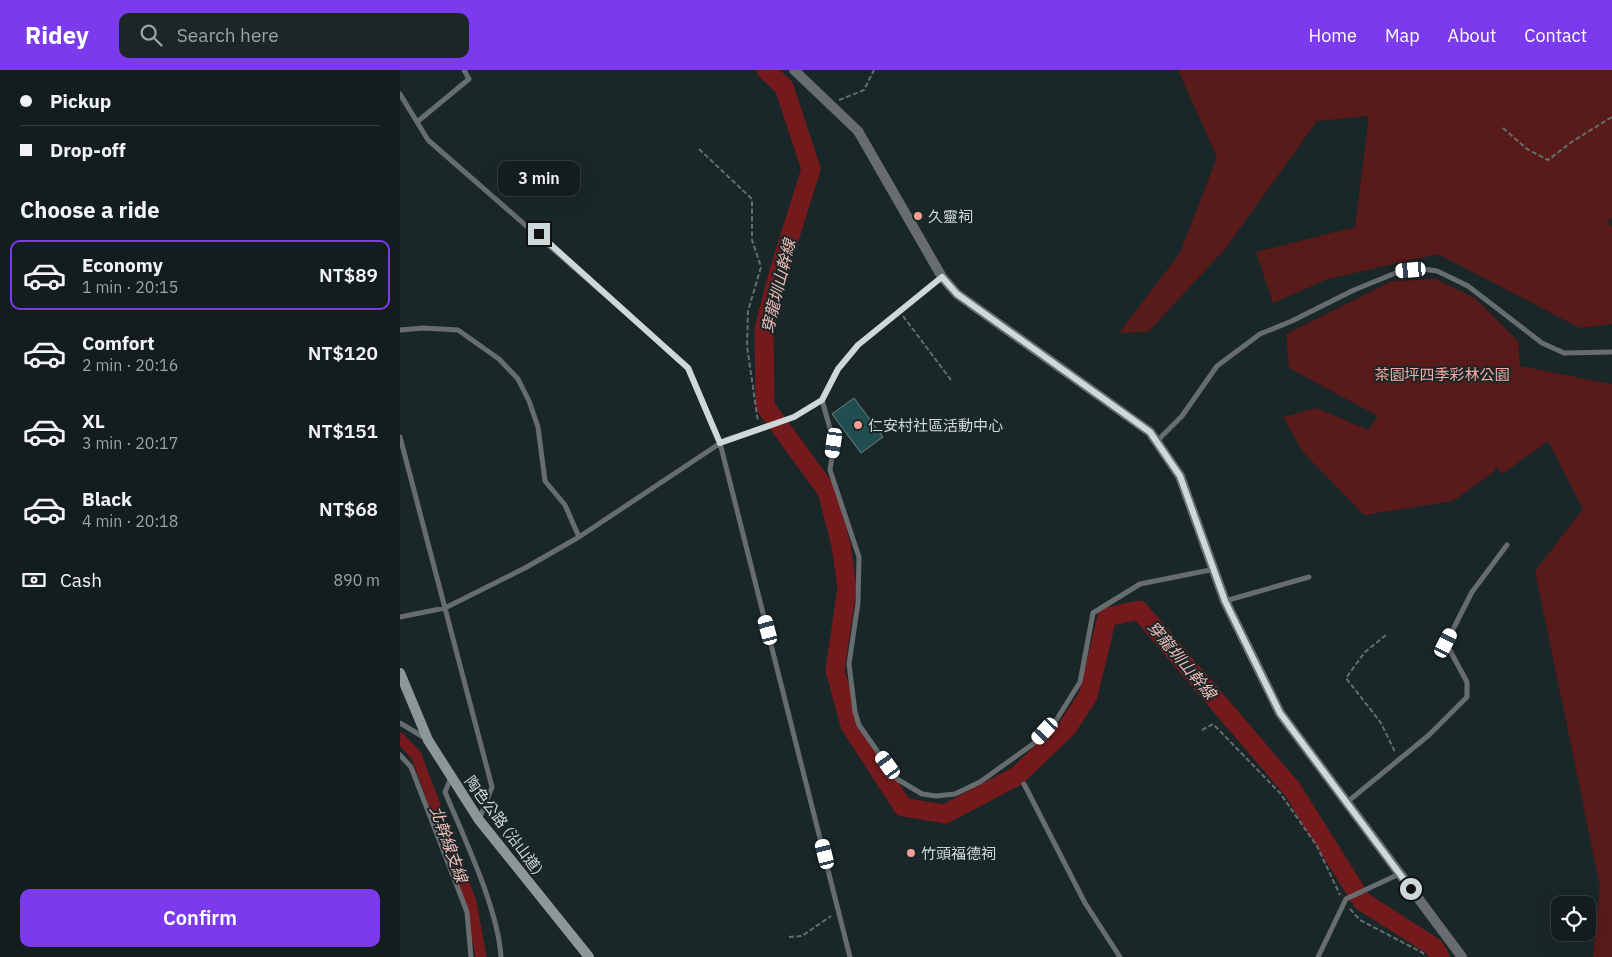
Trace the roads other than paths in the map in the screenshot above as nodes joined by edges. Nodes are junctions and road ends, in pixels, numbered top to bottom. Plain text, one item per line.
1 (464, 70) edge
2 (794, 70) edge
3 (400, 94) edge
4 (417, 122) junction
5 (942, 277) junction
6 (400, 330) edge
7 (1612, 352) edge
8 (822, 400) junction
9 (400, 437) edge
10 (1156, 442) junction
11 (720, 443) junction
12 (579, 537) junction
13 (1507, 545) dead end
14 (1215, 569) junction
15 (1309, 577) dead end
16 (1225, 601) junction
17 (445, 608) junction
18 (400, 617) edge
19 (400, 673) edge
20 (400, 723) edge
21 (428, 740) junction
22 (400, 754) edge
23 (451, 778) junction
24 (1024, 784) dead end
25 (1345, 803) junction
26 (478, 820) junction
27 (1399, 874) junction
28 (471, 957) edge
29 (501, 957) edge
30 (589, 957) edge
31 (850, 957) edge
32 (1120, 957) edge
33 (1318, 957) edge
34 (1462, 957) edge

1 - 4 lane
2 - 5 street
3 - 4 lane
4 - 11 lane
5 - 8 lane
5 - 10 street
6 - 12 lane
7 - 10 lane
8 - 11 lane
8 - 14 lane
9 - 17 lane
10 - 14 street
11 - 12 lane
11 - 31 lane
12 - 17 lane
13 - 25 lane
14 - 16 street
15 - 16 lane
16 - 25 street
17 - 18 lane
17 - 26 lane
19 - 21 main road, 陶色公路 (沿山道)
20 - 21 lane
21 - 23 main road, 陶色公路 (沿山道)
22 - 28 lane
23 - 26 main road, 陶色公路 (沿山道)
23 - 29 lane
24 - 32 lane
25 - 27 street
26 - 30 main road, 陶色公路 (沿山道)
27 - 33 lane
27 - 34 street

